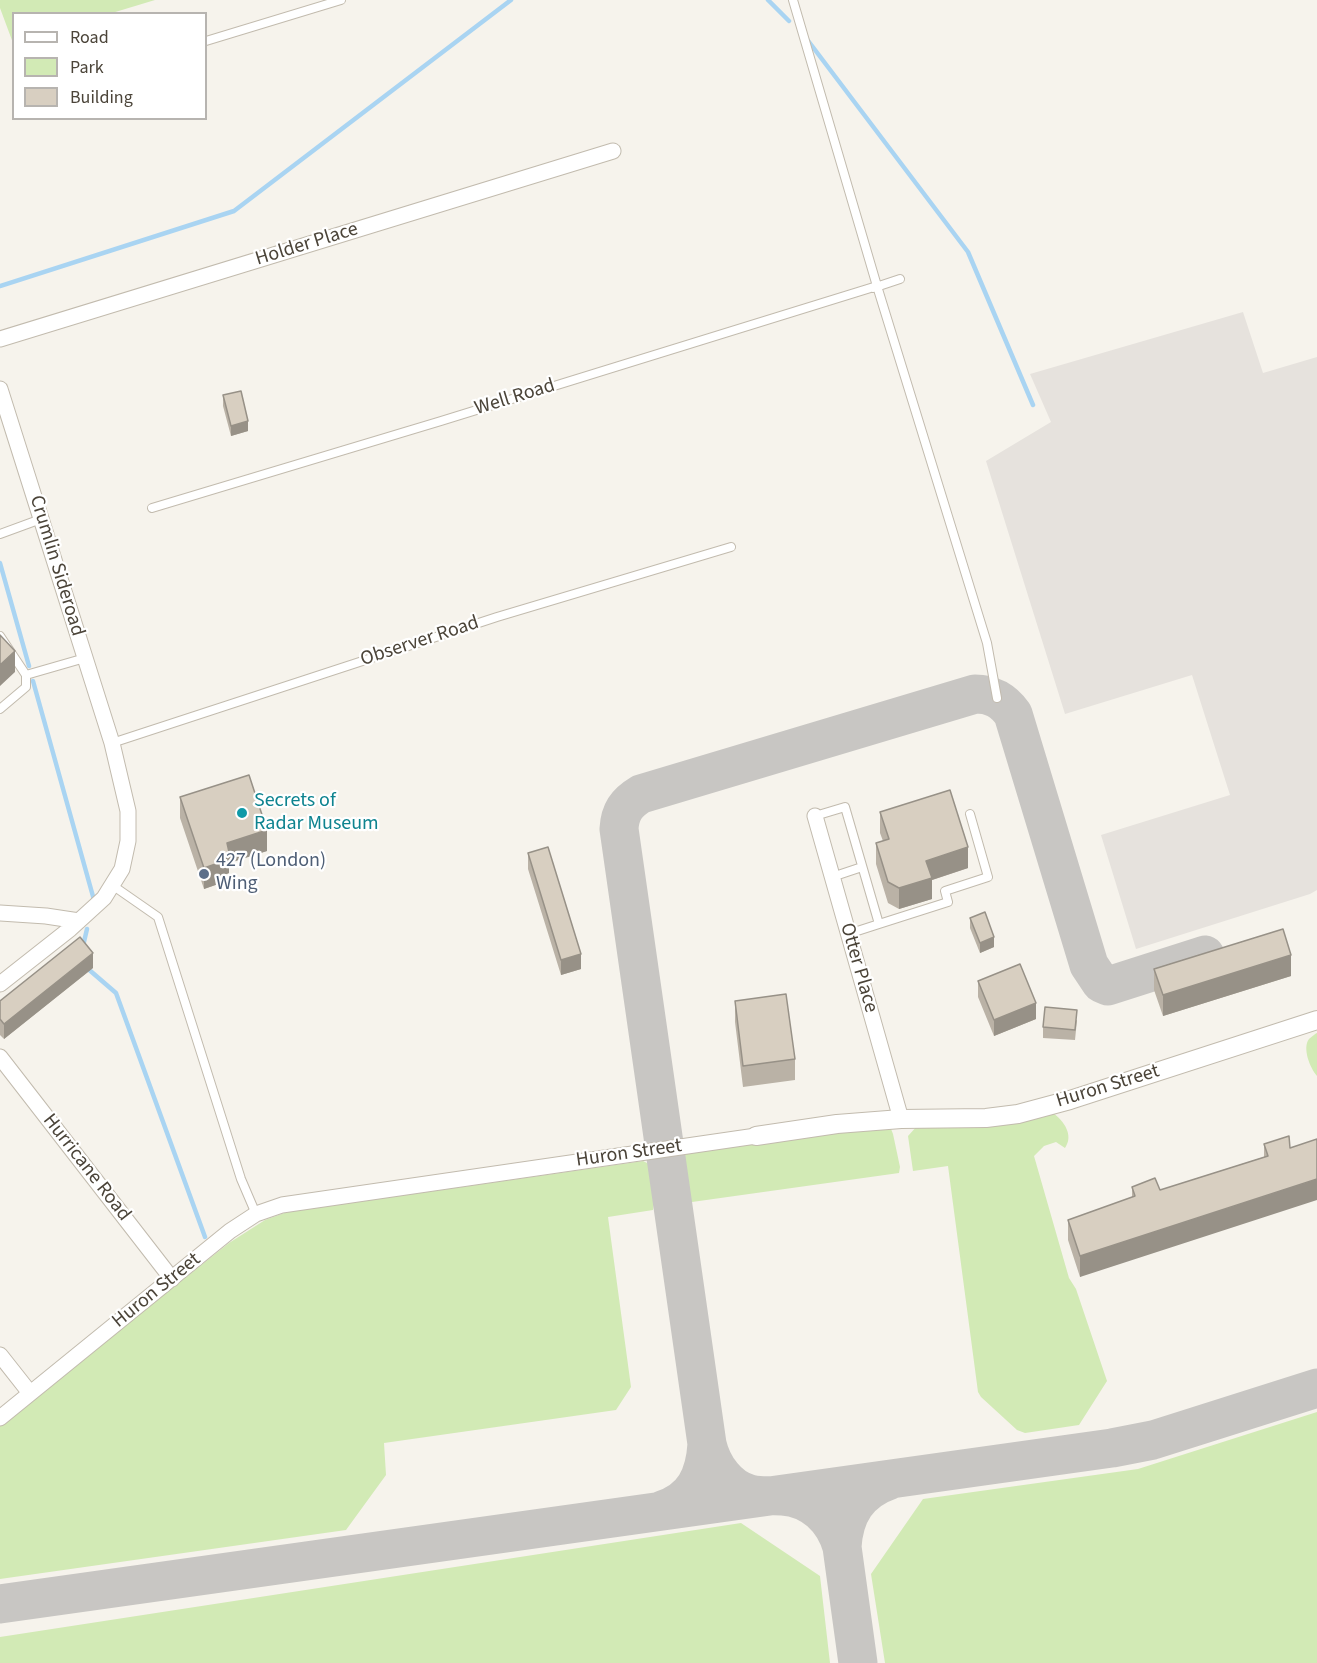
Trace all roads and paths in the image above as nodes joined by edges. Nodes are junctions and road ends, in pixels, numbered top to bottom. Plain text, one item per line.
1 (341, 0) edge
2 (793, 0) edge
3 (207, 40) edge
4 (613, 151) dead end
5 (900, 279) dead end
6 (877, 286) junction
7 (0, 339) edge
8 (0, 388) edge
9 (470, 412) dead end
10 (152, 508) dead end
11 (41, 519) junction
12 (0, 534) edge
13 (731, 547) dead end
14 (0, 636) edge
15 (85, 658) junction
16 (26, 675) junction
17 (997, 698) dead end
18 (0, 709) edge
19 (111, 743) junction
20 (970, 814) dead end
21 (815, 816) joint
22 (862, 867) junction
23 (832, 877) junction
24 (112, 885) junction
25 (0, 913) edge
26 (79, 921) junction
27 (879, 924) junction
28 (848, 934) junction
29 (0, 984) edge
30 (1317, 1020) edge
31 (0, 1057) edge
32 (901, 1119) junction
33 (756, 1136) joint
34 (256, 1214) junction
35 (172, 1279) junction
36 (0, 1355) edge
37 (30, 1393) junction
38 (0, 1418) edge

1 - 3 lane
2 - 6 lane
4 - 7 street, Holder Place
5 - 6 lane
6 - 9 lane
6 - 10 lane, Well Road
6 - 17 lane
8 - 11 street, Crumlin Sideroad
11 - 12 lane
11 - 15 street, Crumlin Sideroad
13 - 19 lane, Observer Road
14 - 16 lane
15 - 16 lane
15 - 19 street, Crumlin Sideroad
16 - 18 lane
19 - 24 street, Crumlin Sideroad
20 - 27 lane
21 - 22 lane
21 - 23 street, Otter Place
22 - 23 lane
22 - 27 lane
23 - 28 street, Otter Place
24 - 26 street, Crumlin Sideroad
24 - 34 lane
25 - 26 street
26 - 29 street, Crumlin Sideroad
27 - 28 lane
28 - 32 street, Otter Place
30 - 32 street, Huron Street
31 - 35 street, Hurricane Road
32 - 33 street, Huron Street
33 - 34 street, Huron Street
34 - 35 street, Huron Street
35 - 37 street, Huron Street
36 - 37 street
37 - 38 street, Huron Street

